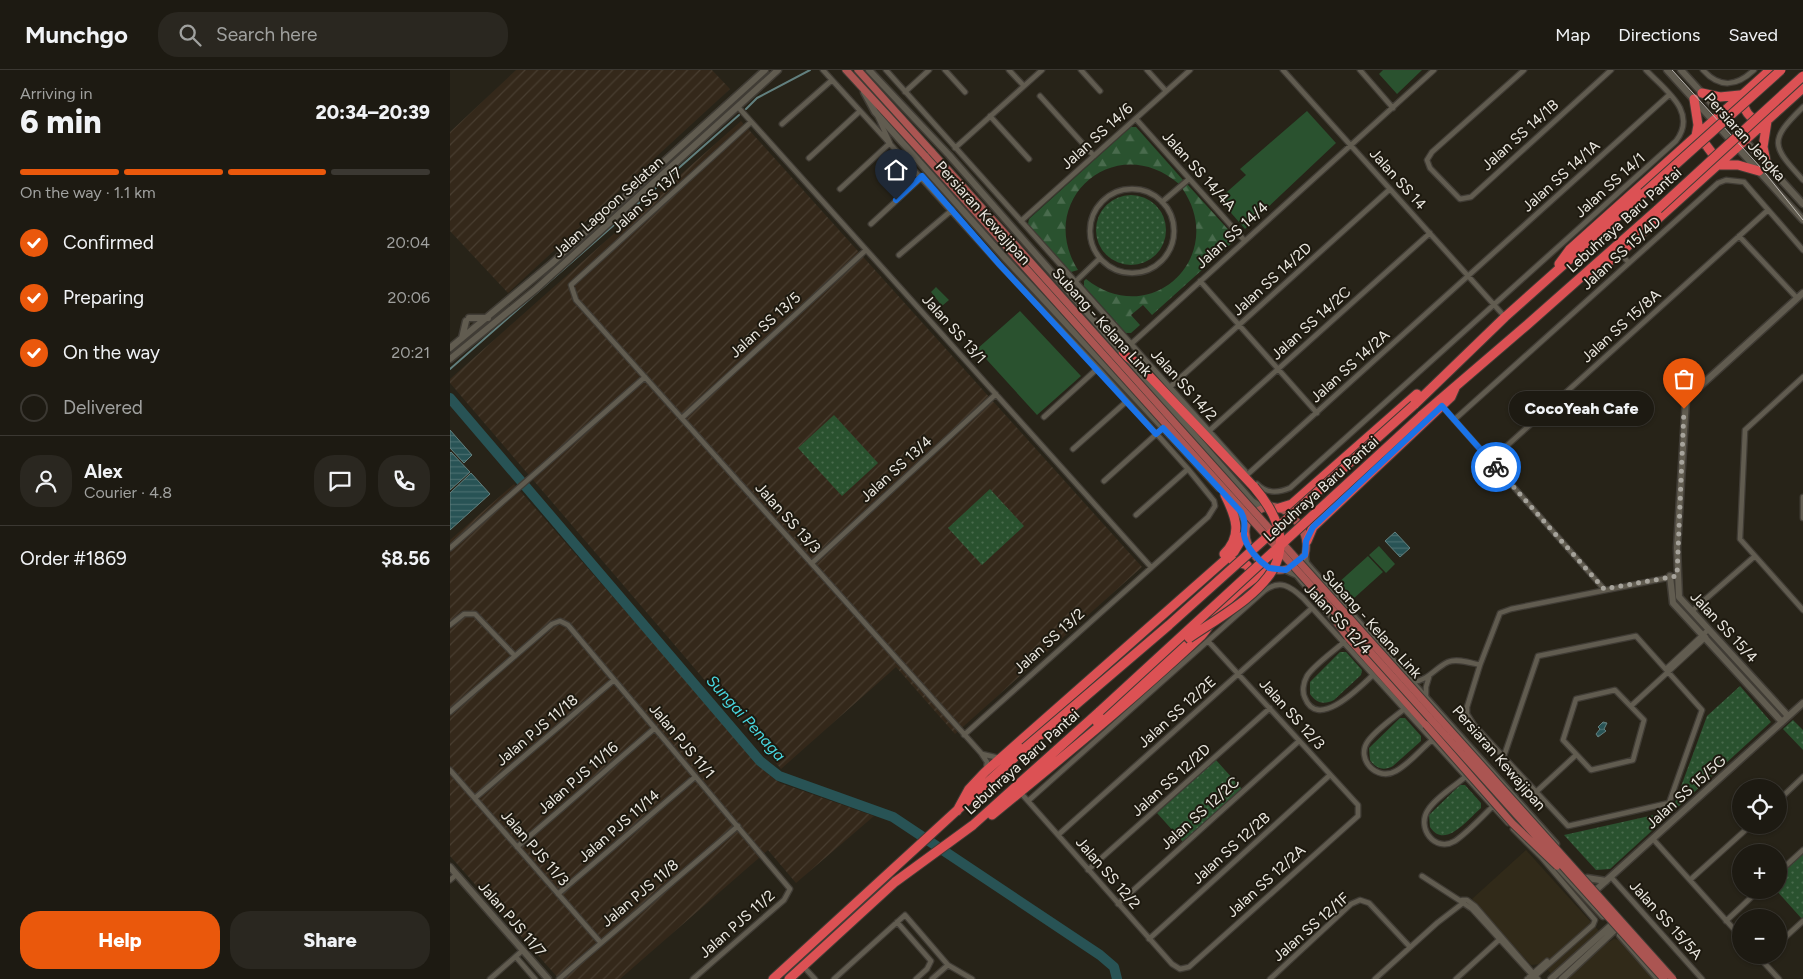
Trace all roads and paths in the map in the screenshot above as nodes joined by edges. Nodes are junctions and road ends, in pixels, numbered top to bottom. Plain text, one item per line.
1 (765, 70) edge
2 (778, 70) edge
3 (823, 70) edge
4 (846, 70) edge
5 (858, 70) edge
6 (869, 70) edge
7 (886, 70) edge
8 (929, 70) edge
9 (945, 70) edge
10 (1009, 70) edge
11 (1042, 70) edge
12 (1081, 70) edge
13 (1147, 70) edge
14 (1190, 70) edge
15 (1284, 70) edge
16 (1360, 70) edge
17 (1434, 70) edge
18 (1524, 70) edge
19 (1611, 70) edge
20 (1646, 70) edge
21 (1667, 70) edge
22 (1681, 70) edge
23 (1703, 70) edge
24 (1754, 70) edge
25 (1770, 70) edge
26 (1781, 70) edge
27 (1803, 76) edge
28 (832, 80) junction
29 (860, 85) junction
30 (1024, 86) junction
31 (1803, 88) edge
32 (1100, 91) dead end
33 (1166, 91) junction
34 (905, 92) junction
35 (965, 92) dead end
36 (1702, 93) junction
37 (1743, 95) junction
38 (1040, 96) dead end
39 (1669, 96) junction
40 (1694, 99) junction
41 (738, 107) junction
42 (1392, 108) junction
43 (1803, 108) edge
44 (860, 111) junction
45 (876, 112) junction
46 (990, 116) junction
47 (1717, 117) junction
48 (1136, 119) junction
49 (1767, 121) junction
50 (751, 122) junction
51 (782, 124) dead end
52 (1694, 138) junction
53 (890, 143) junction
54 (1741, 144) junction
55 (1351, 145) junction
56 (955, 148) junction
57 (929, 155) junction
58 (1094, 156) junction
59 (809, 158) dead end
60 (1029, 159) dead end
61 (1718, 165) junction
62 (1763, 168) junction
63 (922, 176) junction
64 (1189, 179) junction
65 (1803, 180) edge
66 (1640, 185) junction
67 (840, 189) dead end
68 (1390, 189) junction
69 (1162, 202) junction
70 (1803, 204) edge
71 (952, 210) junction
72 (1768, 210) junction
73 (1803, 220) edge
74 (1021, 221) junction
75 (871, 224) dead end
76 (1430, 233) junction
77 (1739, 236) junction
78 (1244, 240) junction
79 (866, 250) junction
80 (1803, 250) edge
81 (1620, 253) junction
82 (899, 255) dead end
83 (1100, 258) junction
84 (1629, 263) junction
85 (1468, 276) junction
86 (1024, 279) junction
87 (1058, 280) junction
88 (1200, 281) junction
89 (1075, 282) junction
90 (1567, 290) junction
91 (1803, 292) edge
92 (1797, 298) junction
93 (576, 300) joint
94 (1494, 305) junction
95 (1505, 317) junction
96 (488, 318) junction
97 (1239, 325) junction
98 (462, 339) junction
99 (1131, 344) junction
100 (450, 348) edge
101 (1123, 354) junction
102 (450, 359) edge
103 (1098, 368) junction
104 (1278, 370) junction
105 (1451, 370) junction
106 (1803, 377) edge
107 (645, 378) junction
108 (1456, 385) junction
109 (1170, 387) junction
110 (996, 394) junction
111 (1127, 401) junction
112 (1442, 406) junction
113 (1316, 413) junction
114 (1044, 417) dead end
115 (682, 418) junction
116 (1454, 420) junction
117 (1163, 428) junction
118 (1156, 434) junction
119 (1210, 436) junction
120 (1073, 449) dead end
121 (1329, 454) junction
122 (1490, 461) junction
123 (1338, 463) junction
124 (1188, 469) junction
125 (1248, 474) junction
126 (1104, 481) dead end
127 (1225, 495) junction
128 (1803, 497) edge
129 (1297, 500) junction
130 (1263, 508) junction
131 (1279, 508) junction
132 (1136, 515) dead end
133 (1803, 518) edge
134 (1318, 522) junction
135 (1246, 524) junction
136 (1244, 535) junction
137 (1306, 541) junction
138 (450, 548) edge
139 (1305, 555) junction
140 (1755, 556) junction
141 (812, 563) junction
142 (1221, 564) junction
143 (1151, 567) junction
144 (1272, 569) junction
145 (1286, 570) junction
146 (1209, 574) junction
147 (1674, 576) junction
148 (1249, 583) junction
149 (1604, 589) junction
150 (1312, 608) junction
151 (1803, 610) edge
152 (1692, 611) junction
153 (1334, 619) junction
154 (450, 625) edge
155 (1710, 631) junction
156 (1703, 637) junction
157 (1208, 640) junction
158 (1344, 642) junction
159 (515, 656) junction
160 (1480, 665) junction
161 (1667, 670) junction
162 (1239, 674) junction
163 (1373, 675) junction
164 (1430, 676) junction
165 (614, 680) junction
166 (1413, 682) junction
167 (1426, 697) junction
168 (1803, 703) edge
169 (1631, 706) junction
170 (1270, 708) junction
171 (1403, 710) junction
172 (450, 712) edge
173 (1788, 716) junction
174 (1782, 722) junction
175 (655, 728) junction
176 (964, 734) junction
177 (1299, 741) junction
178 (1431, 741) junction
179 (981, 753) junction
180 (1064, 754) junction
181 (1576, 755) junction
182 (1504, 756) junction
183 (1001, 758) junction
184 (450, 770) edge
185 (985, 772) junction
186 (1330, 775) junction
187 (696, 776) junction
188 (1465, 777) junction
189 (1803, 778) edge
190 (1020, 792) junction
191 (1536, 792) junction
192 (1491, 793) junction
193 (1787, 793) edge
194 (475, 798) junction
195 (1485, 799) junction
196 (1028, 801) junction
197 (1358, 805) joint
198 (1492, 807) junction
199 (957, 811) junction
200 (973, 825) junction
201 (738, 826) junction
202 (1741, 834) edge
203 (1058, 835) junction
204 (1653, 839) junction
205 (517, 847) junction
206 (1803, 850) edge
207 (1787, 865) edge
208 (450, 867) edge
209 (1577, 867) junction
210 (1088, 870) junction
211 (456, 875) junction
212 (1422, 876) dead end
213 (1587, 878) junction
214 (1608, 879) junction
215 (450, 880) edge
216 (1690, 880) junction
217 (788, 886) joint
218 (1597, 889) junction
219 (558, 894) junction
220 (1592, 899) junction
221 (1750, 899) edge
222 (1462, 902) junction
223 (1118, 904) junction
224 (1603, 916) junction
225 (1623, 921) junction
226 (1726, 921) junction
227 (1803, 921) edge
228 (897, 922) junction
229 (1613, 927) junction
230 (1732, 927) edge
231 (1600, 935) junction
232 (1787, 935) edge
233 (1501, 938) junction
234 (1149, 939) junction
235 (601, 943) junction
236 (1410, 947) junction
237 (523, 950) junction
238 (516, 957) junction
239 (1765, 964) edge
240 (948, 965) junction
241 (803, 966) junction
242 (1180, 969) joint
243 (1535, 976) edge
244 (490, 979) edge
245 (536, 979) edge
246 (548, 979) edge
247 (559, 979) edge
248 (693, 979) edge
249 (773, 979) edge
250 (789, 979) edge
251 (815, 979) edge
252 (834, 979) edge
253 (916, 979) edge
254 (932, 979) edge
255 (972, 979) edge
256 (1270, 979) edge
257 (1375, 979) edge
258 (1456, 979) edge
259 (1527, 979) edge
260 (1551, 979) edge
261 (1562, 979) edge
262 (1658, 979) edge
263 (1664, 979) edge
264 (1674, 979) edge
265 (1702, 979) edge
266 (1779, 979) edge

1 - 96 main road, Jalan Lagoon Selatan
2 - 41 main road, Jalan Lagoon Selatan
3 - 28 street
4 - 29 main road, Persiaran Kewajipan
5 - 57 main road
6 - 87 main road, Persiaran Kewajipan
7 - 34 street, Jalan SS 14/2
8 - 34 street
9 - 35 street
10 - 30 street
11 - 30 street
12 - 32 street
13 - 33 street
14 - 33 street, Jalan SS 14/6
15 - 55 street, Jalan SS 14
16 - 42 street
17 - 42 street, Jalan SS 14/4
18 - 19 street, Jalan SS 14/1B
20 - 39 street, Jalan SS 14/1
21 - 40 main road, Persiaran Jengka
22 - 36 main road, Persiaran Jengka
23 - 24 street
25 - 37 highway
26 - 66 highway, Lebuhraya Baru Pantai, bridge
27 - 90 highway, Lebuhraya Baru Pantai, bridge
28 - 44 street
28 - 51 street
29 - 45 main road, Persiaran Kewajipan
29 - 57 main road
30 - 46 street
31 - 49 highway
33 - 48 street, Jalan SS 14/6
34 - 56 street, Jalan SS 14/2
36 - 37 highway
36 - 47 main road, Persiaran Jengka
37 - 47 highway
37 - 49 highway
38 - 58 street
39 - 66 street, Jalan SS 14/1
39 - 85 street, Jalan SS 14/1A
40 - 47 main road, Persiaran Jengka
40 - 52 highway
41 - 50 street, Jalan SS 13/1
41 - 102 main road, Jalan Lagoon Selatan
42 - 55 street, Jalan SS 14/4
43 - 65 street
44 - 53 street
44 - 59 street
45 - 53 street
45 - 86 main road, Persiaran Kewajipan
46 - 56 street
46 - 60 street
47 - 52 highway
47 - 54 main road, Persiaran Jengka
48 - 58 street, Jalan SS 14/6
48 - 64 street, Jalan SS 14/4A
49 - 54 highway
49 - 62 highway
50 - 79 street, Jalan SS 13/1
50 - 93 street, Jalan SS 13/7
52 - 61 highway
52 - 66 highway
53 - 63 street
53 - 67 street
54 - 61 highway
54 - 62 main road, Persiaran Jengka
55 - 68 street, Jalan SS 14
55 - 78 street, Jalan SS 14/4
56 - 74 street, Jalan SS 14/2
57 - 220 main road, Subang - Kelana Link, bridge
57 - 264 main road, Subang - Kelana Link, bridge
58 - 74 street, Jalan SS 14/6
61 - 62 highway
61 - 81 highway
62 - 70 main road, Persiaran Jengka
62 - 73 main road, Persiaran Jengka
63 - 71 street
63 - 75 street
64 - 69 street
64 - 78 street, Jalan SS 14/4A
66 - 94 street, Jalan SS 14/1
66 - 95 highway, Lebuhraya Baru Pantai
68 - 76 street, Jalan SS 14
68 - 97 street, Jalan SS 14/2D
69 - 83 street
69 - 83 street
71 - 82 street
71 - 103 street
72 - 77 street, Jalan SS 15/8A
72 - 80 street, Jalan SS 15/4D
72 - 84 street, Jalan SS 15/4D
74 - 89 street, Jalan SS 14/2
76 - 85 street, Jalan SS 14
76 - 104 street, Jalan SS 14/2C
77 - 92 street
77 - 122 street, Jalan SS 15/8A
78 - 88 street, Jalan SS 14/4
79 - 110 street, Jalan SS 13/1
79 - 115 street, Jalan SS 13/5
81 - 84 street
81 - 90 highway
83 - 89 street
84 - 116 street, Jalan SS 15/4D
85 - 94 street, Jalan SS 14
85 - 113 street, Jalan SS 14/2A
86 - 87 main road
86 - 117 main road, Persiaran Kewajipan
87 - 101 main road, Persiaran Kewajipan
88 - 97 street
88 - 99 street, Jalan SS 14/4
89 - 99 street, Jalan SS 14/2
90 - 108 highway, Lebuhraya Baru Pantai
91 - 92 main road, Jalan SS 15/4
92 - 147 main road, Jalan SS 15/4
93 - 107 street, Jalan SS 13/3
94 - 95 street, Jalan SS 14
94 - 121 street, Jalan SS 14/2
95 - 105 highway, Lebuhraya Baru Pantai
96 - 98 main road, Jalan Lagoon Selatan
96 - 98 main road
97 - 104 street
97 - 109 street, Jalan SS 14/2D
98 - 100 main road, Jalan Lagoon Selatan
99 - 109 street, Jalan SS 14/2
101 - 119 highway
101 - 130 main road, Persiaran Kewajipan
103 - 111 street
103 - 114 street
104 - 113 street
104 - 119 street, Jalan SS 14/2C
105 - 123 highway
105 - 199 highway, Lebuhraya Baru Pantai, bridge
106 - 140 street
107 - 115 street, Jalan SS 13/3
107 - 138 street
108 - 112 highway
108 - 200 highway, Lebuhraya Baru Pantai, bridge
109 - 119 street, Jalan SS 14/2
110 - 141 street, Jalan SS 13/4
110 - 143 street, Jalan SS 13/1
111 - 118 street
111 - 120 street
112 - 116 street
112 - 134 highway
113 - 125 street, Jalan SS 14/2A
115 - 141 street, Jalan SS 13/3
116 - 122 street
117 - 118 street
117 - 127 main road, Persiaran Kewajipan
118 - 124 street
118 - 126 street
119 - 125 street, Jalan SS 14/2
119 - 180 highway, bridge
121 - 123 street
121 - 125 street, Jalan SS 14/2
122 - 149 street
123 - 129 highway
124 - 132 street
124 - 143 street, Jalan SS 13/2
127 - 135 main road, Persiaran Kewajipan
127 - 146 highway
128 - 133 street
129 - 131 highway
129 - 134 highway
130 - 131 main road
130 - 135 main road
131 - 137 main road
134 - 137 highway
135 - 136 main road
136 - 142 highway
136 - 144 main road
137 - 139 main road
139 - 145 main road
139 - 166 main road, Persiaran Kewajipan
140 - 151 street
140 - 152 street
141 - 176 street, Jalan SS 13/3
142 - 146 highway
142 - 148 highway
143 - 176 street, Jalan SS 13/2
144 - 145 main road
144 - 148 highway
145 - 153 main road, Persiaran Kewajipan
146 - 183 highway
147 - 149 street
147 - 152 main road, Jalan SS 15/4
147 - 156 main road, Jalan SS 15/4
148 - 180 highway
149 - 160 street
150 - 157 street, Jalan SS 12/4
150 - 158 street, Jalan SS 12/4
150 - 162 street, Jalan SS 12/2E
152 - 155 main road, Jalan SS 15/4
153 - 192 main road, Persiaran Kewajipan
153 - 220 main road, bridge
154 - 159 street
155 - 156 street
155 - 173 main road, Jalan SS 15/4
156 - 161 street
156 - 174 main road, Jalan SS 15/4
157 - 162 street, Jalan SS 12/3
157 - 196 street, Jalan SS 12/4
158 - 163 street, Jalan SS 12/4
158 - 163 street
159 - 165 street, Jalan PJS 11/1
159 - 172 street
160 - 164 street
160 - 182 street
161 - 169 street
161 - 182 street
161 - 191 street
162 - 170 street, Jalan SS 12/3
162 - 203 street, Jalan SS 12/2E
163 - 171 street, Jalan SS 12/4
164 - 166 street
164 - 167 street
165 - 175 street, Jalan PJS 11/1
165 - 194 street, Jalan PJS 11/18
166 - 167 main road, Persiaran Kewajipan
167 - 209 main road, Persiaran Kewajipan
168 - 173 main road, Jalan SS 15/5G
169 - 181 street
169 - 181 street
170 - 177 street, Jalan SS 12/3
170 - 210 street, Jalan SS 12/2D
171 - 178 street, Jalan SS 12/4
171 - 178 street
173 - 174 main road, Jalan SS 15/5G
174 - 204 main road, Jalan SS 15/5G
175 - 187 street, Jalan PJS 11/1
175 - 205 street, Jalan PJS 11/16
176 - 179 street, Jalan SS 13/3
177 - 186 street, Jalan SS 12/3
177 - 223 street, Jalan SS 12/2C
178 - 188 street, Jalan SS 12/4
179 - 183 street
179 - 185 street, Jalan SS 13/3
180 - 190 highway
181 - 191 street
182 - 191 street
183 - 185 highway
184 - 194 street, Jalan PJS 11/3
185 - 199 highway
186 - 197 street, Jalan SS 12/3
186 - 234 street, Jalan SS 12/2B
187 - 201 street, Jalan PJS 11/1
187 - 219 street, Jalan PJS 11/14
188 - 195 street, Jalan SS 12/4
188 - 198 street
189 - 193 street
190 - 196 street, Jalan SS 12/2
190 - 200 highway
192 - 195 street
192 - 224 main road, Persiaran Kewajipan
194 - 205 street, Jalan PJS 11/3
195 - 198 street, Jalan SS 12/4
196 - 203 street, Jalan SS 12/2
197 - 242 street, Jalan SS 12/2A
198 - 243 street, Jalan SS 12/4
199 - 249 highway, Lebuhraya Baru Pantai
200 - 241 highway, Lebuhraya Baru Pantai
201 - 217 street, Jalan PJS 11/1
201 - 235 street, Jalan PJS 11/8
202 - 216 street
203 - 210 street, Jalan SS 12/2
204 - 214 main road, Jalan SS 15/5G
204 - 216 street
205 - 219 street, Jalan PJS 11/3
206 - 207 street
208 - 211 main road, Jalan PJS 11/7
209 - 213 main road, Persiaran Kewajipan
209 - 225 main road
210 - 223 street, Jalan SS 12/2
211 - 215 street
211 - 237 main road, Jalan PJS 11/7
212 - 222 street
213 - 214 main road
213 - 218 main road, Persiaran Kewajipan
214 - 218 main road, Jalan SS 15/5G
214 - 265 street, Jalan SS 15/5A
216 - 226 street
217 - 248 street, Jalan PJS 11/2
218 - 225 main road, Persiaran Kewajipan
219 - 235 street, Jalan PJS 11/3
220 - 263 main road, bridge
221 - 226 street
222 - 233 street
222 - 236 street
223 - 234 street, Jalan SS 12/2
224 - 229 main road, Persiaran Kewajipan
224 - 231 main road
225 - 229 main road
225 - 264 main road, Persiaran Kewajipan
226 - 230 street
227 - 232 street
228 - 240 street
228 - 252 street
228 - 253 street
229 - 231 main road
229 - 261 main road
229 - 262 main road, Persiaran Kewajipan
231 - 260 main road
233 - 243 street
233 - 258 street
234 - 242 street, Jalan SS 12/2
235 - 247 street, Jalan PJS 11/8
236 - 256 street, Jalan SS 12/1F
236 - 257 street
237 - 238 street
237 - 246 main road, Jalan PJS 11/7
238 - 244 street
238 - 245 street, Jalan PJS 11/7
239 - 266 street
240 - 254 street
240 - 255 street
241 - 250 highway, Lebuhraya Baru Pantai
241 - 251 street
243 - 259 street

